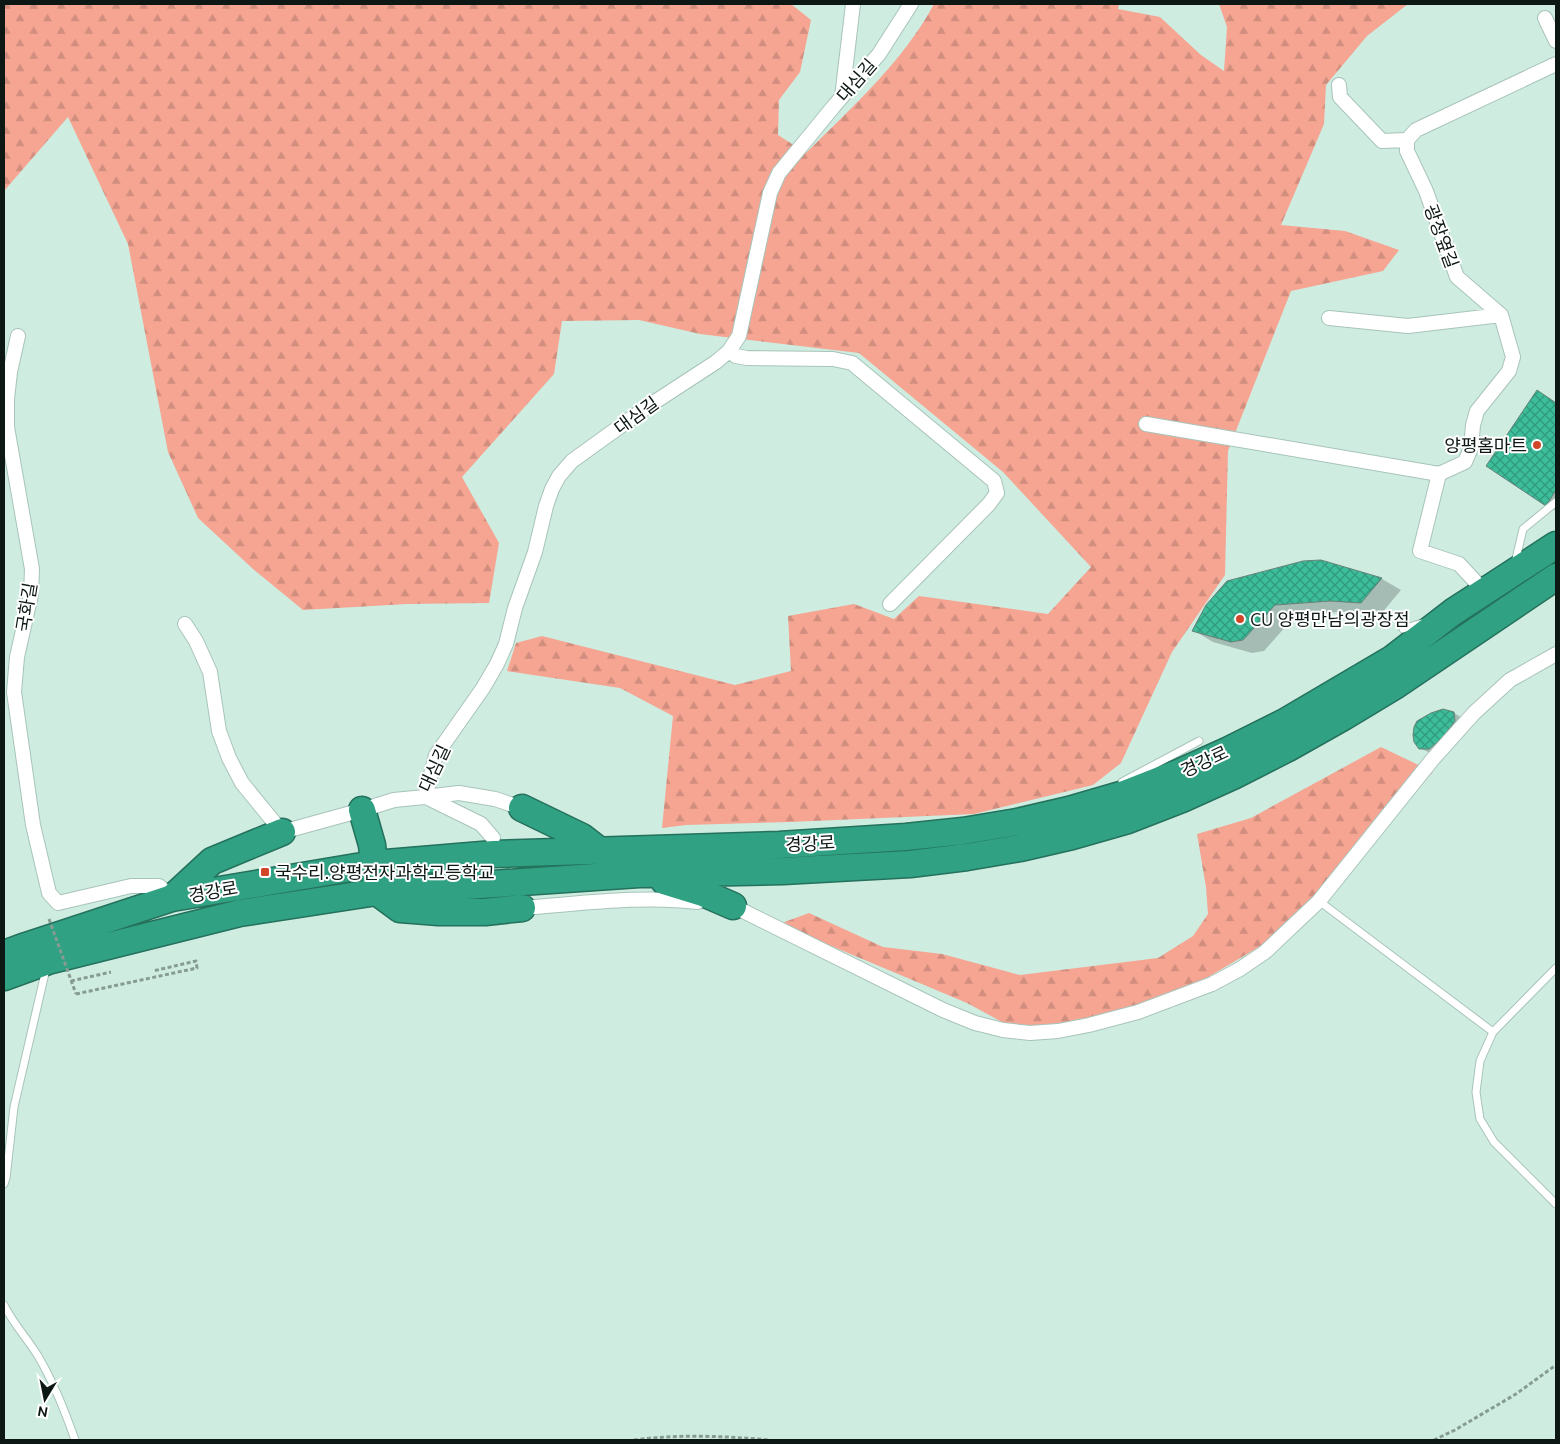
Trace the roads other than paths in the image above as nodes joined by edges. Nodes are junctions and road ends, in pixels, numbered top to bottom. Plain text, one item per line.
1 (853, 4) edge
2 (911, 4) edge
3 (1545, 18) dead end
4 (1556, 41) edge
5 (1556, 64) edge
6 (1339, 85) dead end
7 (842, 97) junction
8 (1407, 140) junction
9 (1501, 315) junction
10 (1329, 318) dead end
11 (18, 336) dead end
12 (729, 351) junction
13 (1146, 424) dead end
14 (1439, 474) junction
15 (1556, 502) edge
16 (1556, 545) edge
17 (1512, 574) junction
18 (1556, 577) edge
19 (1485, 592) junction
20 (890, 604) dead end
21 (1453, 612) junction
22 (185, 624) dead end
23 (1403, 629) dead end
24 (1556, 654) edge
25 (1199, 741) dead end
26 (1111, 788) dead end
27 (1102, 792) dead end
28 (425, 797) junction
29 (522, 808) joint
30 (362, 810) junction
31 (1069, 810) junction
32 (282, 832) junction
33 (493, 838) dead end
34 (600, 851) junction
35 (374, 864) junction
36 (639, 874) junction
37 (377, 892) junction
38 (172, 898) junction
39 (1319, 901) junction
40 (522, 905) joint
41 (733, 906) junction
42 (4, 954) edge
43 (48, 961) junction
44 (1556, 968) edge
45 (4, 977) edge
46 (1493, 1032) junction
47 (4, 1184) edge
48 (1556, 1204) edge
49 (4, 1305) edge
50 (75, 1440) edge

1 - 7 street
2 - 7 street, 대심길
3 - 4 street
5 - 8 street
6 - 8 street
7 - 12 street, 대심길
8 - 9 street, 광장옆길
9 - 10 street
9 - 14 street
11 - 38 street, 국화길
12 - 20 street
12 - 28 street, 대심길
13 - 14 street
14 - 19 street
15 - 17 lane
16 - 17 highway, 경강로
17 - 19 highway, 경강로
18 - 36 highway, 경강로
19 - 21 highway, 경강로
21 - 23 lane
21 - 31 highway, 경강로
22 - 32 street
24 - 39 street
25 - 26 lane
27 - 31 lane
28 - 29 street
28 - 30 street, 대심길
28 - 33 street
29 - 34 highway
30 - 32 street, 대심길
30 - 35 highway
31 - 34 highway, 경강로
32 - 38 highway
34 - 35 highway, 경강로
35 - 37 highway
35 - 38 highway, 경강로
36 - 37 highway, 경강로
36 - 41 highway
37 - 40 highway
37 - 43 highway, 경강로
38 - 42 highway, 경강로
39 - 41 street
39 - 46 lane
40 - 41 street
43 - 45 highway, 경강로
43 - 47 lane
44 - 46 lane
46 - 48 lane
49 - 50 lane

